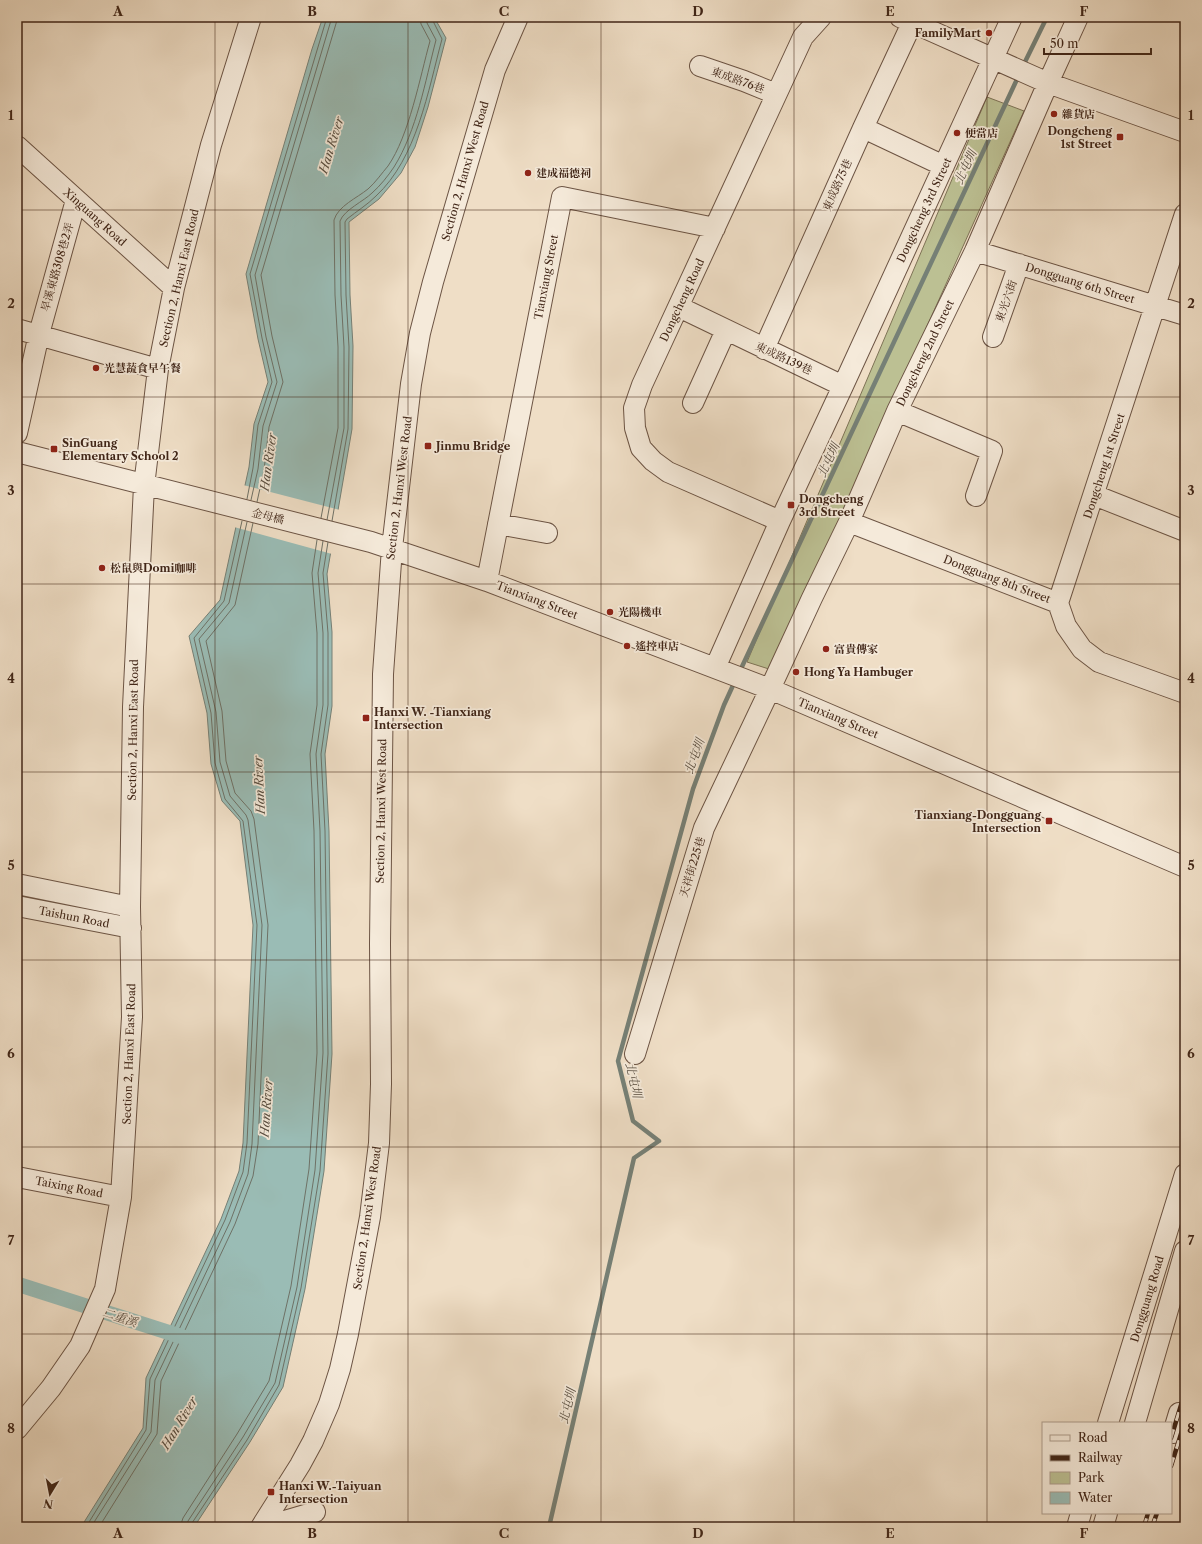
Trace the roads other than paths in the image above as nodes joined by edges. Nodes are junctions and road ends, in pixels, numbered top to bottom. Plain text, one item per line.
1 (252, 17) edge
2 (518, 17) edge
3 (821, 17) edge
4 (1012, 17) edge
5 (1078, 17) edge
6 (906, 20) edge
7 (993, 59) junction
8 (700, 66) dead end
9 (1048, 83) junction
10 (776, 94) junction
11 (872, 132) dead end
12 (1185, 132) edge
13 (17, 146) edge
14 (944, 166) junction
15 (76, 200) junction
16 (1185, 214) edge
17 (715, 228) junction
18 (975, 250) junction
19 (1019, 264) junction
20 (174, 288) junction
21 (1156, 306) junction
22 (679, 307) junction
23 (1185, 315) edge
24 (17, 329) edge
25 (726, 330) junction
26 (38, 334) junction
27 (993, 337) dead end
28 (764, 349) junction
29 (158, 370) junction
30 (843, 386) junction
31 (693, 403) dead end
32 (897, 411) junction
33 (17, 433) edge
34 (17, 452) edge
35 (144, 486) junction
36 (1094, 495) junction
37 (976, 496) dead end
38 (780, 521) junction
39 (849, 522) junction
40 (498, 524) junction
41 (1185, 531) edge
42 (546, 533) dead end
43 (371, 542) joint
44 (392, 548) junction
45 (487, 581) junction
46 (1058, 603) junction
47 (715, 668) junction
48 (770, 689) junction
49 (1185, 693) edge
50 (1185, 867) edge
51 (17, 884) edge
52 (17, 906) edge
53 (130, 907) junction
54 (131, 928) junction
55 (635, 1054) dead end
56 (1185, 1174) edge
57 (17, 1177) edge
58 (122, 1197) junction
59 (1185, 1251) edge
60 (1179, 1413) dead end
61 (1109, 1418) edge
62 (1130, 1422) edge
63 (1135, 1422) edge
64 (17, 1428) edge
65 (1172, 1435) edge
66 (315, 1512) dead end
67 (1081, 1514) edge
68 (1107, 1514) edge
69 (263, 1527) edge
70 (1077, 1527) edge
71 (1103, 1527) edge

1 - 20 street, Section 2, Hanxi East Road
2 - 44 street, Section 2, Hanxi West Road
3 - 10 street, Dongcheng Road
4 - 7 street, Dongcheng 3rd Street
5 - 9 street, Dongcheng 2nd Street
6 - 7 street
6 - 28 street, 東成路75巷
7 - 9 street
7 - 14 street, Dongcheng 3rd Street
8 - 10 street, 東成路76巷
9 - 12 street
9 - 18 street, Dongcheng 2nd Street
10 - 17 street, Dongcheng Road
11 - 14 street
13 - 15 street, Xinguang Road
14 - 30 street, Dongcheng 3rd Street
15 - 20 street, Xinguang Road
15 - 26 street, 旱溪東路308巷2弄
16 - 21 street, Dongcheng 1st Street
17 - 22 street, Dongcheng Road
17 - 40 street, Tianxiang Street
18 - 19 street, Dongguang 6th Street
18 - 32 street, Dongcheng 2nd Street
19 - 21 street, Dongguang 6th Street
19 - 27 street, 東光六街
20 - 29 street, Section 2, Hanxi East Road
21 - 23 street, Dongguang 6th Street
21 - 36 street, Dongcheng 1st Street
22 - 25 street, 東成路139巷
22 - 38 street, Dongcheng Road
24 - 26 street
25 - 28 street, 東成路139巷
25 - 31 street
26 - 29 street
26 - 33 street, 旱溪東路308巷2弄
28 - 30 street, 東成路139巷
29 - 35 street, Section 2, Hanxi East Road
30 - 38 street, Dongcheng 3rd Street
32 - 37 street
32 - 39 street, Dongcheng 2nd Street
34 - 35 street, 金母橋
35 - 43 street, 金母橋
35 - 53 street, Section 2, Hanxi East Road
36 - 41 street
36 - 46 street, Dongcheng 1st Street
38 - 47 street, Dongcheng 3rd Street
39 - 46 street, Dongguang 8th Street
39 - 48 street, Dongcheng 2nd Street
40 - 42 street
40 - 45 street, Tianxiang Street
43 - 44 street, Tianxiang Street
44 - 45 street, Tianxiang Street
44 - 69 street, Section 2, Hanxi West Road
45 - 47 street, Tianxiang Street
46 - 49 street, Dongguang 8th Street
47 - 48 street, Tianxiang Street
48 - 50 street, Tianxiang Street
48 - 55 street, 天祥街225巷
51 - 53 street, Taishun Road
52 - 54 street, Taishun Road
53 - 54 street, Section 2, Hanxi East Road
54 - 58 street, Section 2, Hanxi East Road
56 - 61 street, Dongguang Road
57 - 58 street, Taixing Road
58 - 64 street, Section 2, Hanxi East Road
59 - 63 street, Dongguang Road
60 - 65 street
61 - 62 street
66 - 69 street
67 - 70 street
68 - 71 street

